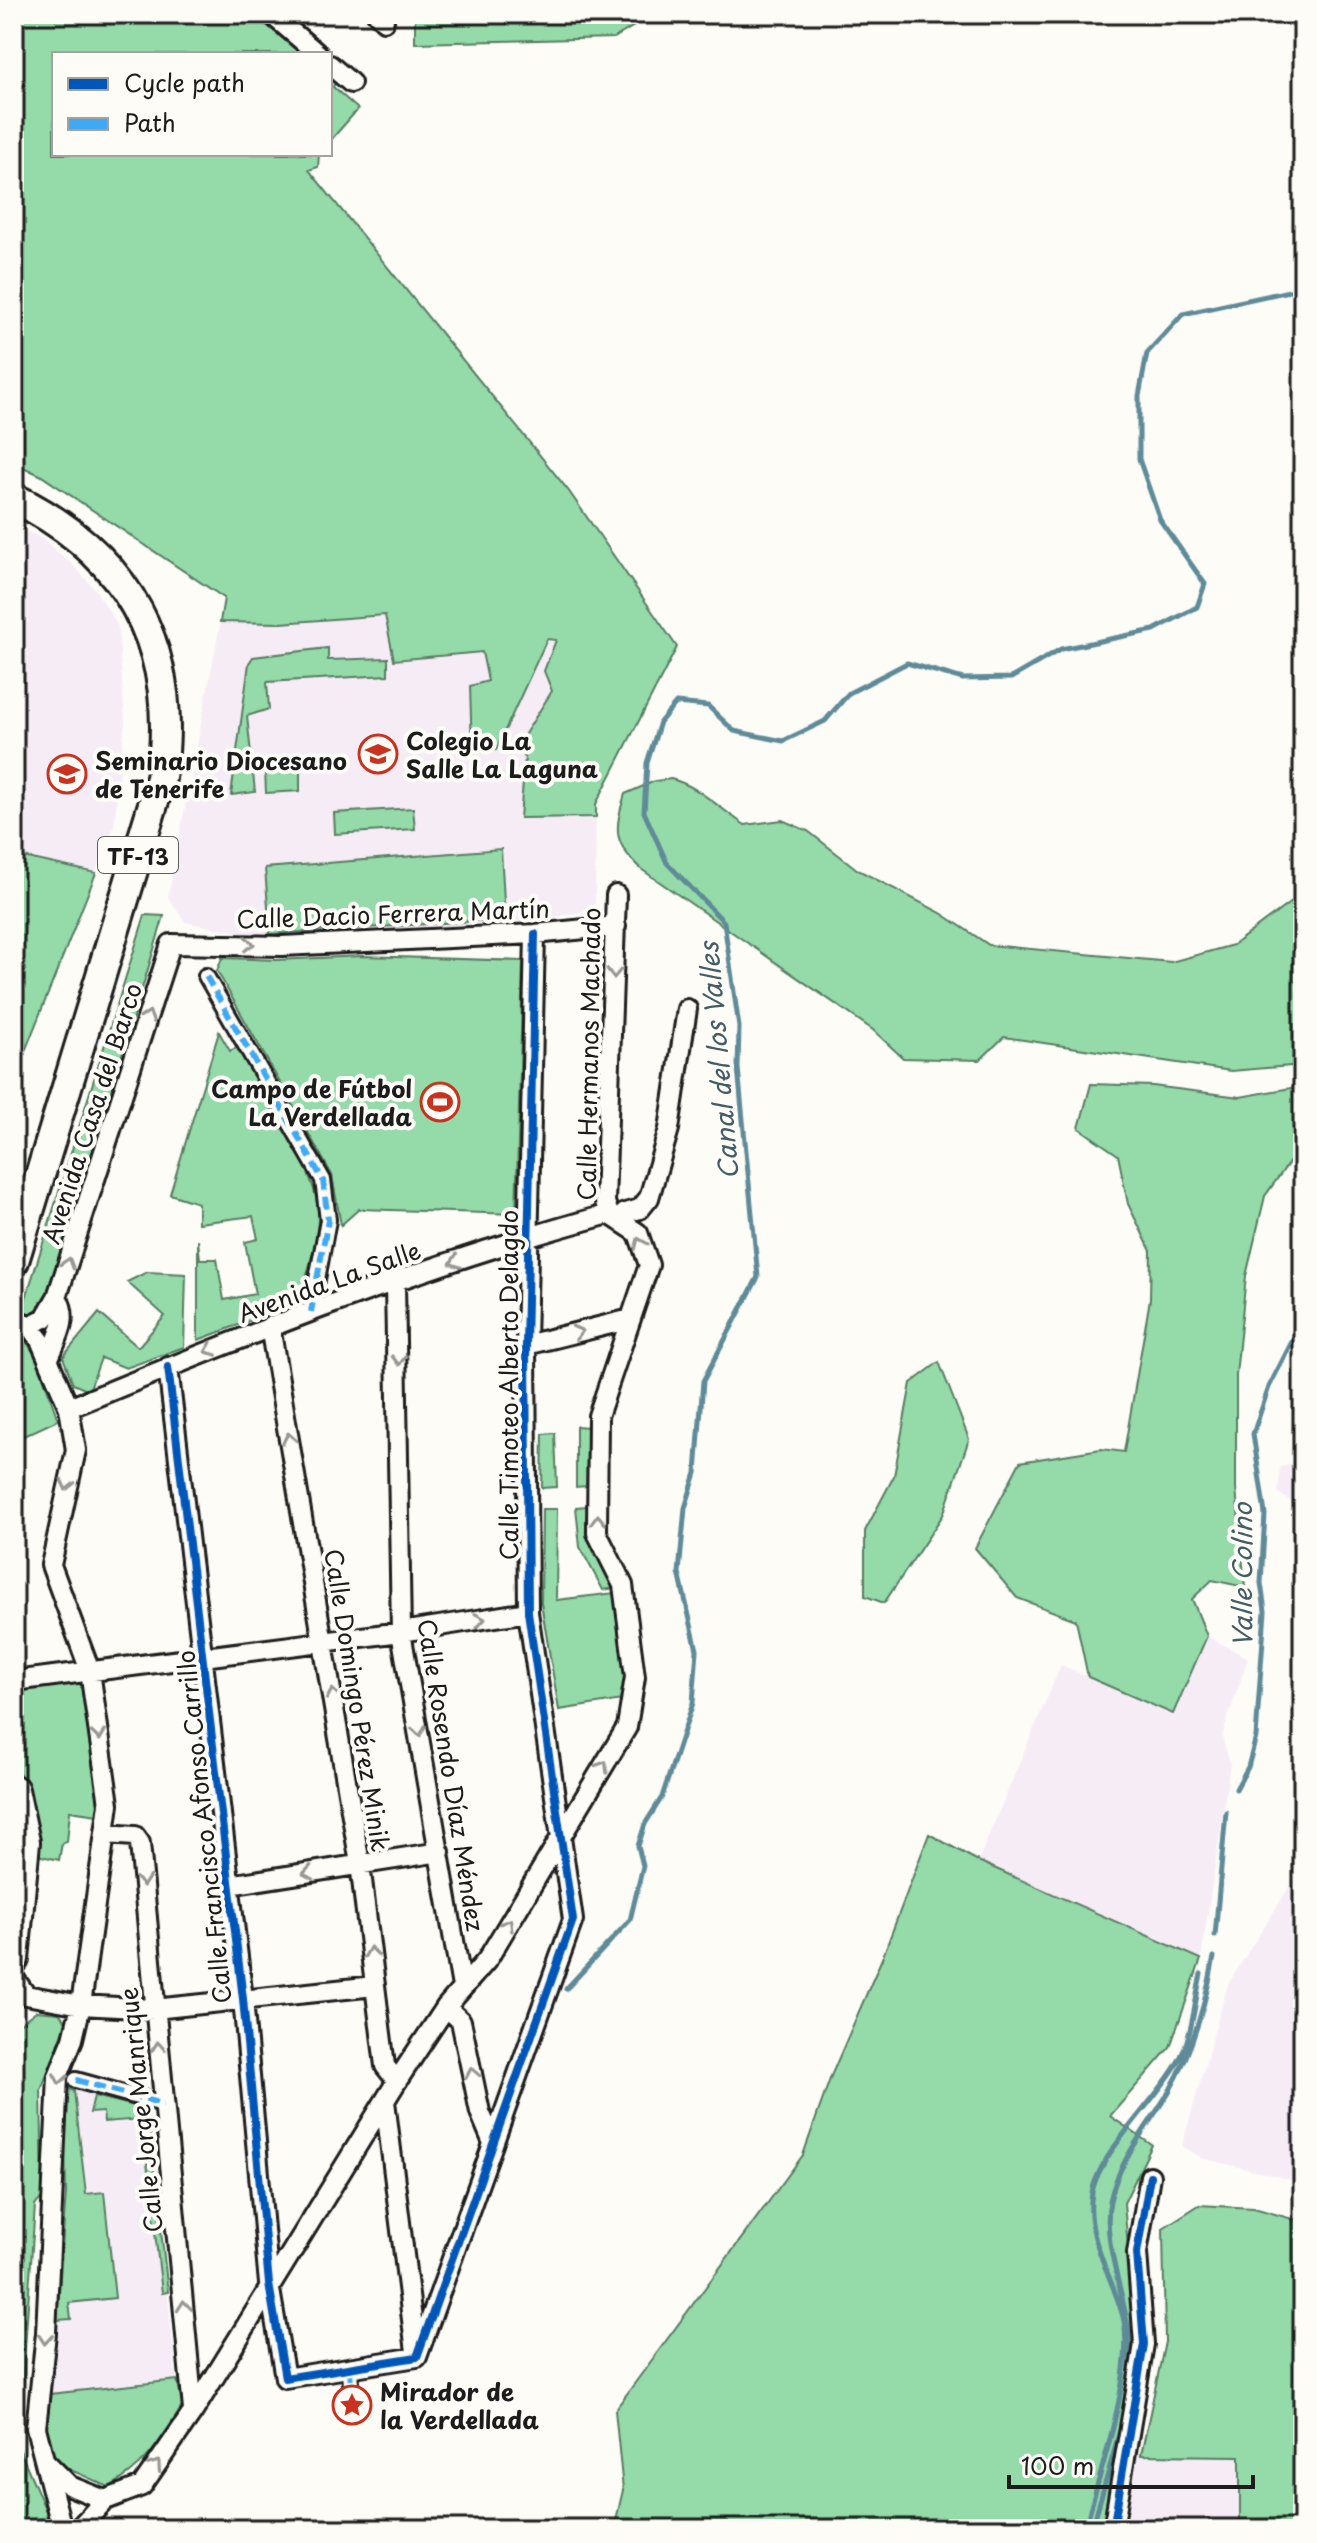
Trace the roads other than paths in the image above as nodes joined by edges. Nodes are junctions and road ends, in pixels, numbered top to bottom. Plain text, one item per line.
1 (271, 14) edge
2 (316, 52) edge
3 (332, 67) edge
4 (351, 83) dead end
5 (14, 498) edge
6 (616, 895) dead end
7 (616, 926) junction
8 (535, 934) junction
9 (171, 944) joint
10 (206, 976) dead end
11 (687, 1009) dead end
12 (614, 1216) junction
13 (528, 1235) junction
14 (14, 1261) edge
15 (395, 1283) junction
16 (57, 1297) junction
17 (311, 1312) junction
18 (631, 1319) junction
19 (270, 1326) junction
20 (526, 1345) junction
21 (49, 1358) junction
22 (168, 1367) junction
23 (69, 1408) junction
24 (528, 1612) junction
25 (401, 1632) junction
26 (325, 1642) junction
27 (204, 1656) junction
28 (90, 1671) junction
29 (14, 1681) edge
30 (14, 1790) edge
31 (562, 1833) junction
32 (105, 1834) junction
33 (440, 1852) junction
34 (360, 1864) junction
35 (229, 1885) junction
36 (14, 1959) edge
37 (14, 1978) edge
38 (375, 1986) junction
39 (462, 1987) junction
40 (243, 1999) junction
41 (20, 2002) edge
42 (81, 2005) junction
43 (446, 2007) junction
44 (154, 2009) junction
45 (76, 2080) dead end
46 (397, 2081) junction
47 (385, 2101) junction
48 (163, 2104) junction
49 (362, 2137) junction
50 (493, 2143) junction
51 (392, 2157) junction
52 (1150, 2176) dead end
53 (269, 2284) junction
54 (190, 2350) junction
55 (417, 2357) junction
56 (225, 2358) junction
57 (350, 2368) junction
58 (352, 2405) dead end
59 (193, 2412) junction
60 (44, 2460) junction
61 (105, 2500) junction
62 (62, 2529) edge
63 (78, 2529) edge
64 (1113, 2529) edge

1 - 2 street
3 - 4 street
5 - 14 main road, TF-13
6 - 7 street, Calle Hermanos Machado
7 - 8 street, Calle Dacio Ferrera Martín
7 -> 12 street, Calle Hermanos Machado
9 -> 8 street, Calle Dacio Ferrera Martín
8 - 13 street, Calle Timoteo Alberto Delagdo
16 -> 9 street, Avenida Casa del Barco
10 - 17 street
11 - 12 street
12 - 13 street, Avenida La Salle
18 -> 12 street
13 -> 15 street, Avenida La Salle
13 - 20 street, Calle Timoteo Alberto Delagdo
15 - 17 street, Avenida La Salle
15 -> 25 street, Calle Rosendo Díaz Méndez
16 - 21 street, Avenida Casa del Barco
16 - 21 street, Avenida Casa del Barco
17 - 19 street, Avenida La Salle
20 -> 18 street
31 -> 18 street
19 -> 22 street, Avenida La Salle
26 -> 19 street, Calle Domingo Pérez Minik
20 - 24 street, Calle Timoteo Alberto Delagdo
21 - 23 street
22 - 23 street, Avenida La Salle
22 - 27 street, Calle Francisco Afonso Carrillo
23 -> 28 street
25 -> 24 street
24 - 31 street, Calle Timoteo Alberto Delagdo
25 - 26 street
25 -> 33 street, Calle Rosendo Díaz Méndez
26 - 27 street
34 -> 26 street, Calle Domingo Pérez Minik
27 - 28 street
27 - 35 street, Calle Francisco Afonso Carrillo
28 - 29 street
28 -> 32 street
30 - 36 main road
39 -> 31 street
31 - 50 street, Calle Timoteo Alberto Delagdo
32 - 42 street
32 -> 44 street, Calle Jorge Manrique
33 - 34 street
33 - 39 street, Calle Rosendo Díaz Méndez
34 -> 35 street
38 -> 34 street, Calle Domingo Pérez Minik
35 - 40 street, Calle Francisco Afonso Carrillo
37 - 41 street
38 - 40 street
38 - 46 street, Calle Domingo Pérez Minik
39 - 43 street
40 - 44 street
40 - 53 street, Calle Francisco Afonso Carrillo
41 - 42 street
42 - 44 street
42 -> 60 street
43 - 46 street
50 -> 43 street
48 -> 44 street, Calle Jorge Manrique
45 - 48 street
46 - 47 street
47 - 49 street
47 - 51 street
54 -> 48 street, Calle Jorge Manrique
49 - 51 street
49 - 53 street
50 - 55 street, Calle Timoteo Alberto Delagdo
51 - 55 street
52 - 64 street
53 - 56 street
53 - 57 street, Calle Francisco Afonso Carrillo
54 - 56 street
54 - 59 street, Calle Jorge Manrique
55 - 57 street
56 - 59 street
57 - 58 street
61 -> 59 street
60 - 61 street
60 - 62 street
61 - 63 street

